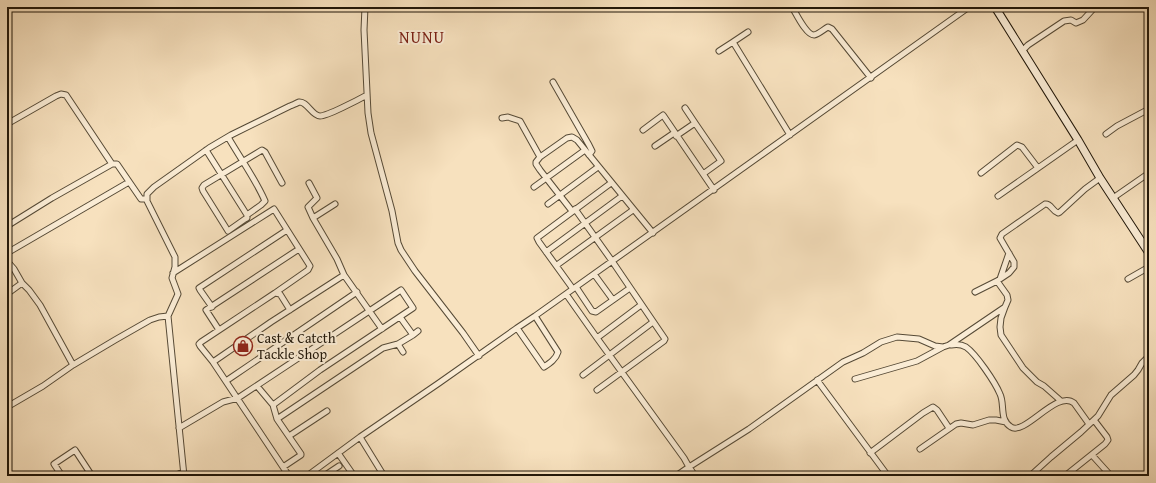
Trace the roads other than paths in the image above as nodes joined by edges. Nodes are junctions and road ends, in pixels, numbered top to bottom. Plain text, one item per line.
1 (365, 7) edge
2 (792, 7) edge
3 (969, 7) edge
4 (995, 7) edge
5 (1095, 7) edge
6 (748, 32) dead end
7 (733, 42) junction
8 (1022, 51) junction
9 (719, 52) dead end
10 (871, 78) junction
11 (553, 82) dead end
12 (367, 95) junction
13 (685, 108) dead end
14 (1149, 109) edge
15 (502, 118) dead end
16 (695, 123) junction
17 (7, 124) edge
18 (643, 130) dead end
19 (1106, 134) dead end
20 (675, 135) junction
21 (790, 135) junction
22 (228, 137) junction
23 (1078, 140) junction
24 (655, 146) dead end
25 (206, 150) junction
26 (587, 152) junction
27 (540, 157) junction
28 (243, 162) junction
29 (112, 164) junction
30 (598, 166) junction
31 (1038, 168) junction
32 (981, 173) dead end
33 (1149, 173) edge
34 (222, 174) junction
35 (703, 174) junction
36 (547, 178) junction
37 (1100, 178) junction
38 (129, 182) junction
39 (611, 182) junction
40 (282, 183) dead end
41 (309, 183) dead end
42 (534, 187) dead end
43 (714, 190) junction
44 (560, 195) junction
45 (622, 196) junction
46 (998, 196) dead end
47 (147, 198) junction
48 (1113, 198) junction
49 (335, 204) dead end
50 (548, 204) dead end
51 (574, 210) junction
52 (633, 210) junction
53 (247, 215) junction
54 (313, 218) junction
55 (586, 224) junction
56 (7, 226) edge
57 (287, 230) junction
58 (653, 233) junction
59 (595, 238) junction
60 (299, 249) junction
61 (546, 252) junction
62 (1149, 252) edge
63 (7, 253) edge
64 (1009, 254) junction
65 (7, 261) edge
66 (612, 262) junction
67 (556, 265) junction
68 (1149, 267) edge
69 (173, 273) junction
70 (594, 274) junction
71 (344, 275) junction
72 (999, 280) junction
73 (1128, 280) dead end
74 (22, 283) junction
75 (574, 288) junction
76 (630, 288) junction
77 (357, 292) junction
78 (975, 292) dead end
79 (275, 293) junction
80 (7, 294) edge
81 (566, 294) junction
82 (613, 300) junction
83 (641, 305) junction
84 (212, 307) junction
85 (1005, 307) junction
86 (290, 310) junction
87 (369, 311) junction
88 (168, 316) junction
89 (535, 316) junction
90 (400, 317) junction
91 (653, 322) junction
92 (517, 328) junction
93 (382, 329) junction
94 (219, 330) junction
95 (418, 331) dead end
96 (413, 335) junction
97 (596, 338) junction
98 (398, 344) junction
99 (943, 347) junction
100 (403, 352) dead end
101 (609, 354) junction
102 (478, 356) junction
103 (1149, 356) edge
104 (213, 362) junction
105 (73, 364) junction
106 (621, 372) junction
107 (583, 375) dead end
108 (855, 379) dead end
109 (817, 380) junction
110 (226, 381) junction
111 (257, 386) junction
112 (597, 390) dead end
113 (238, 398) junction
114 (1061, 401) junction
115 (273, 405) junction
116 (7, 407) edge
117 (327, 411) dead end
118 (277, 419) junction
119 (1094, 420) junction
120 (1006, 422) junction
121 (1089, 424) junction
122 (179, 428) junction
123 (949, 428) junction
124 (289, 436) junction
125 (360, 437) junction
126 (920, 449) dead end
127 (338, 453) junction
128 (870, 453) junction
129 (1092, 455) junction
130 (339, 466) dead end
131 (283, 467) junction
132 (689, 467) junction
133 (183, 474) edge
134 (1072, 474) edge
135 (62, 476) edge
136 (92, 476) edge
137 (175, 476) edge
138 (289, 476) edge
139 (307, 476) edge
140 (324, 476) edge
141 (354, 476) edge
142 (384, 476) edge
143 (676, 476) edge
144 (695, 476) edge
145 (888, 476) edge
146 (1030, 476) edge
147 (1065, 476) edge
148 (1111, 476) edge

1 - 12 street
2 - 10 street
3 - 10 street
4 - 8 main road
5 - 8 street
6 - 7 street
7 - 9 street
7 - 21 street
8 - 23 main road
10 - 21 street
11 - 26 street
12 - 22 street
12 - 102 street
13 - 16 street
14 - 19 street
15 - 27 street
16 - 20 street
16 - 35 street
17 - 29 street
18 - 20 street
20 - 24 street
20 - 35 street
21 - 43 street
22 - 25 street
22 - 28 street
23 - 31 street
23 - 37 main road
25 - 34 street
25 - 47 street
26 - 27 street
26 - 30 street
26 - 36 street
27 - 36 street
28 - 34 street
28 - 40 street
28 - 53 street
29 - 38 street
29 - 56 street
30 - 39 street
30 - 44 street
31 - 32 street
31 - 46 street
33 - 48 street
34 - 53 street
34 - 53 street
35 - 43 street
36 - 42 street
36 - 44 street
37 - 48 main road
37 - 64 street
38 - 47 street
38 - 63 street
39 - 45 street
39 - 51 street
41 - 54 street
43 - 58 street
44 - 50 street
44 - 51 street
45 - 52 street
45 - 55 street
47 - 69 street
48 - 62 main road
49 - 54 street
51 - 55 street
51 - 61 street
52 - 58 street
52 - 59 street
54 - 71 street
55 - 59 street
55 - 61 street
57 - 60 street
57 - 69 street
57 - 84 street
58 - 66 street
59 - 66 street
59 - 67 street
60 - 79 street
60 - 84 street
61 - 67 street
64 - 72 street
64 - 72 street
65 - 74 street
66 - 70 street
66 - 76 street
67 - 75 street
68 - 73 street
69 - 88 street
70 - 75 street
70 - 82 street
71 - 77 street
71 - 86 street
72 - 78 street
72 - 85 street
74 - 80 street
74 - 105 street
75 - 81 street
75 - 82 street
76 - 82 street
76 - 83 street
77 - 87 street
77 - 110 street
79 - 86 street
79 - 94 street
81 - 89 street
81 - 97 street
83 - 91 street
83 - 97 street
84 - 94 street
85 - 99 street
85 - 114 street
86 - 104 street
87 - 90 street
87 - 93 street
87 - 111 street
88 - 105 street
88 - 122 street
89 - 92 street
89 - 92 street
90 - 93 street
90 - 96 street
91 - 101 street
91 - 106 street
92 - 102 street
93 - 115 street
94 - 104 street
95 - 96 street
96 - 98 street
97 - 101 street
98 - 100 street
98 - 118 street
99 - 108 street
99 - 109 street
99 - 120 street
101 - 106 street
101 - 107 street
102 - 125 street
103 - 119 street
104 - 110 street
105 - 116 street
106 - 112 street
106 - 132 street
109 - 128 street
109 - 132 street
110 - 113 street
111 - 113 street
111 - 115 street
113 - 122 street
113 - 131 street
114 - 120 street
114 - 121 street
115 - 118 street
117 - 124 street
118 - 124 street
119 - 121 street
119 - 129 street
120 - 123 street
121 - 146 street
122 - 133 street
123 - 126 street
123 - 128 street
124 - 131 street
125 - 127 street
125 - 142 street
127 - 139 street
127 - 141 street
128 - 145 street
129 - 134 street
129 - 148 street
130 - 140 street
131 - 138 street
132 - 143 street
132 - 144 street
133 - 137 street
134 - 147 street
135 - 136 street

